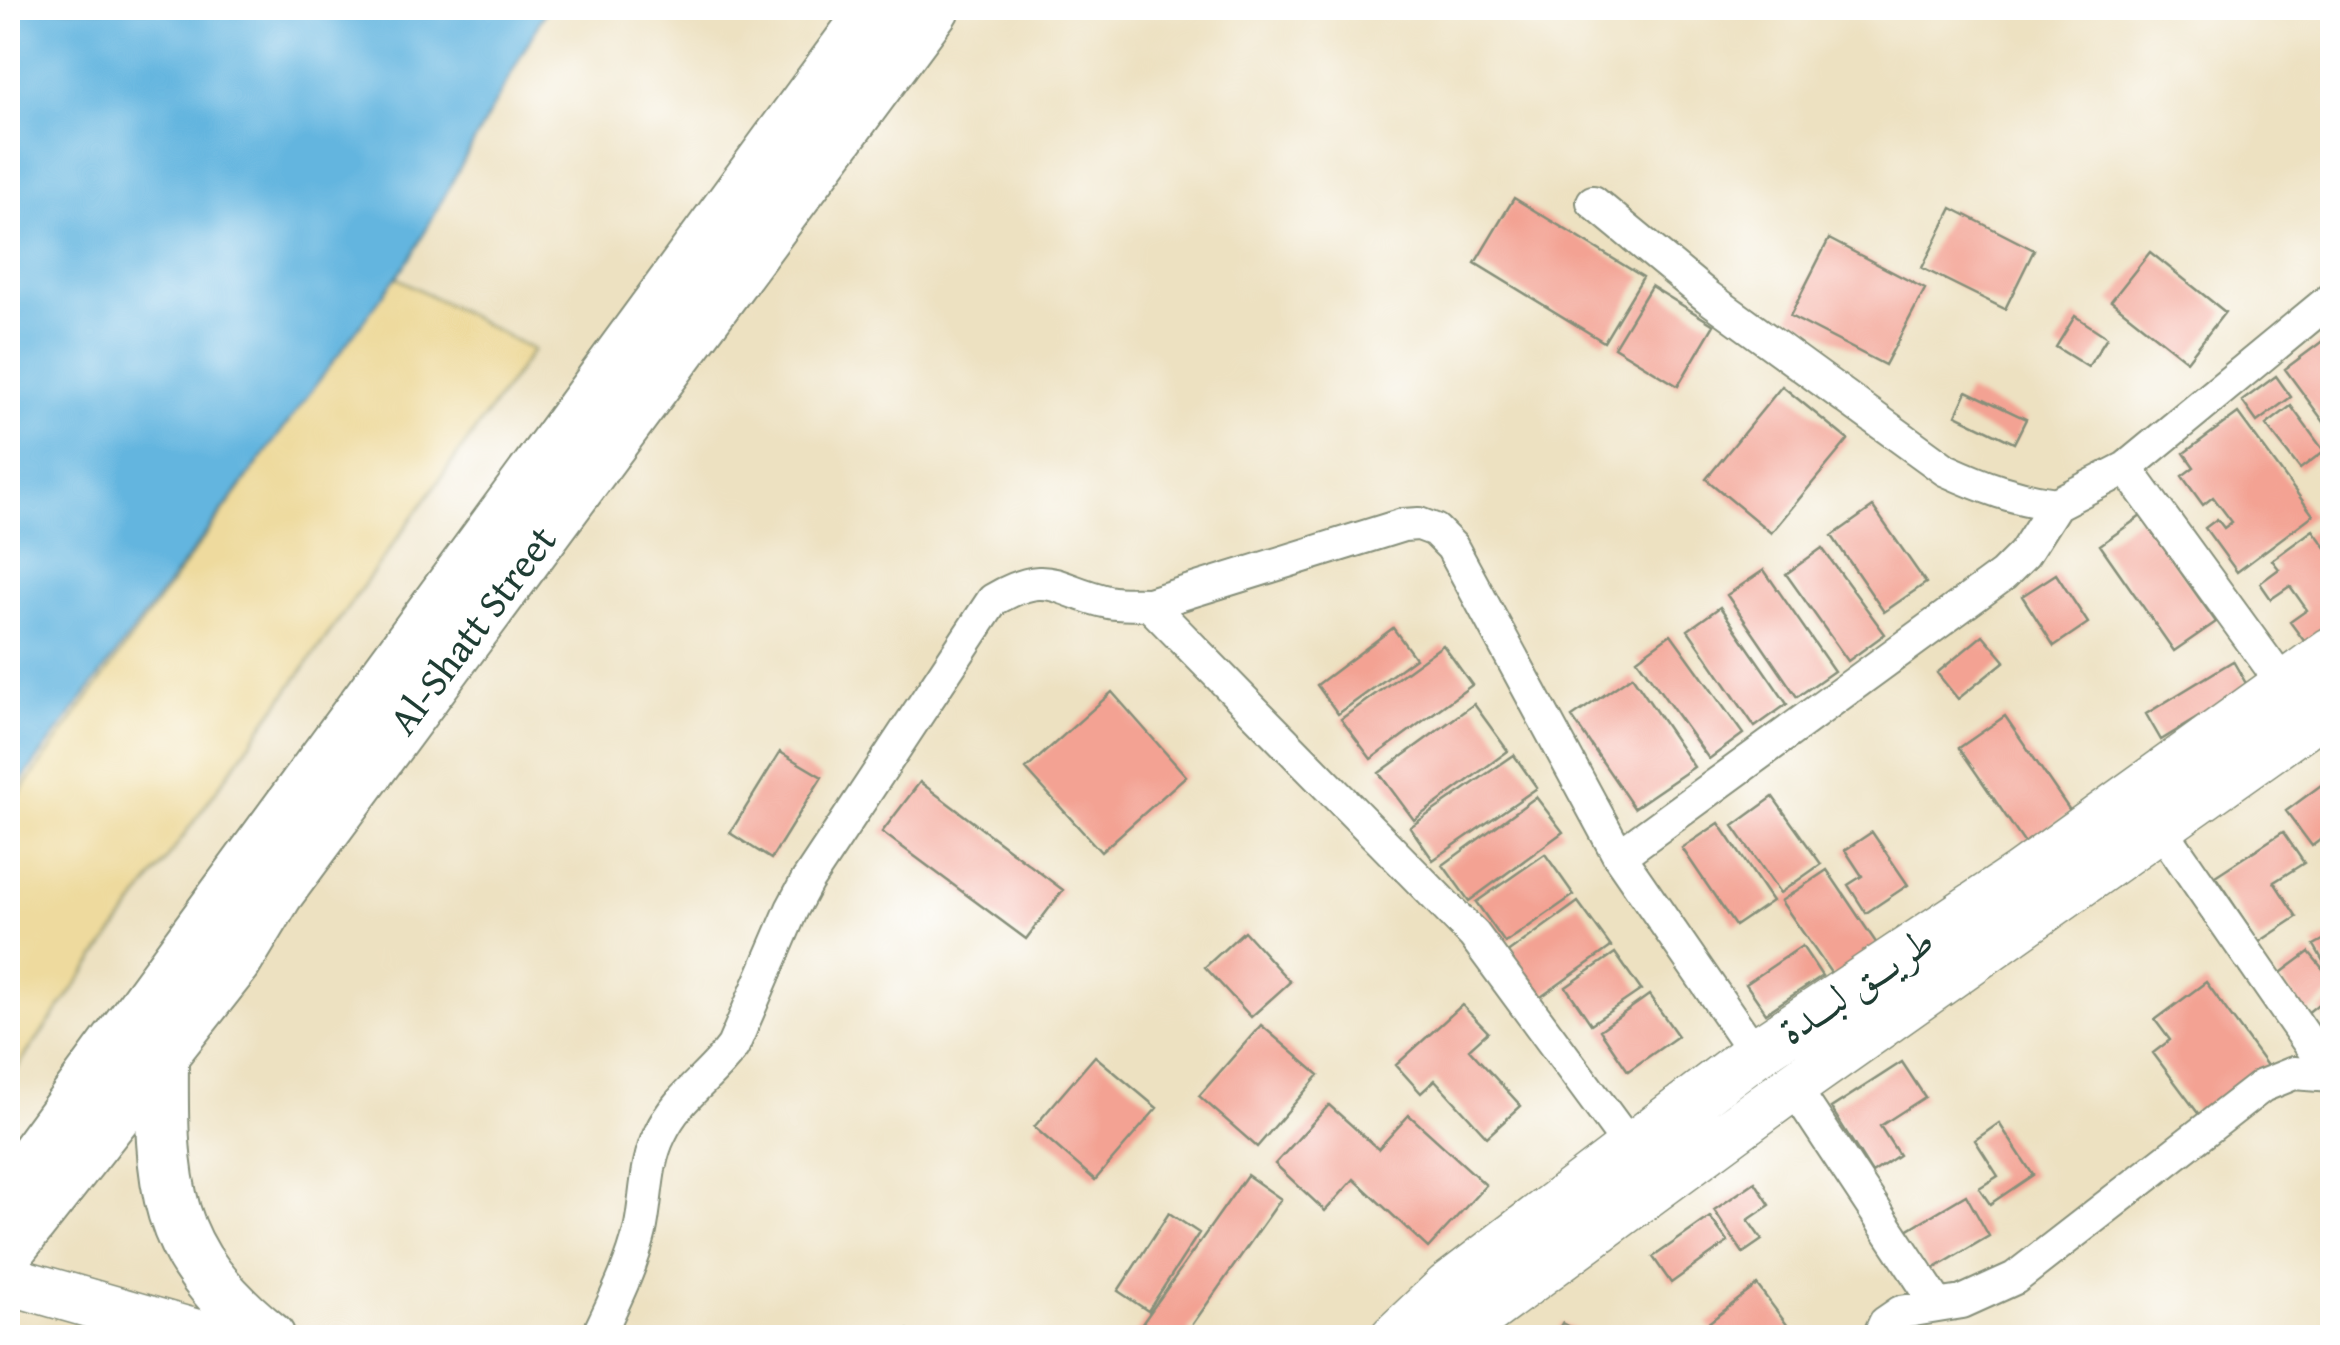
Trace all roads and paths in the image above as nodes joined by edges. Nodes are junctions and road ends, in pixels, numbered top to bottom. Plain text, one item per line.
1 (876, 8) edge
2 (933, 8) edge
3 (1593, 202) dead end
4 (2332, 298) edge
5 (2126, 468) junction
6 (2056, 504) junction
7 (1150, 604) junction
8 (2332, 651) edge
9 (2284, 685) junction
10 (2332, 705) edge
11 (2159, 826) junction
12 (1619, 856) junction
13 (1755, 1053) junction
14 (162, 1054) junction
15 (2332, 1076) edge
16 (1793, 1086) junction
17 (1631, 1148) junction
18 (8, 1192) edge
19 (8, 1250) edge
20 (8, 1280) edge
21 (1937, 1304) junction
22 (211, 1338) edge
23 (269, 1338) edge
24 (597, 1338) edge
25 (1394, 1338) edge
26 (1450, 1338) edge
27 (1878, 1338) edge

1 - 18 main road, Al-Shatt Street
2 - 14 main road, Al-Shatt Street
3 - 6 street
4 - 5 street
5 - 6 street
5 - 9 street
6 - 12 street
7 - 12 street
7 - 17 street
7 - 24 street
8 - 9 street, طريـــق لبـــدة
9 - 13 street, طريـــق لبـــدة
10 - 11 street, طريـــق لبـــدة
11 - 15 street
11 - 16 street, طريـــق لبـــدة
12 - 13 street
13 - 17 street, طريـــق لبـــدة
14 - 19 main road, Al-Shatt Street
14 - 23 main road
15 - 21 street
16 - 21 street
16 - 26 street, طريـــق لبـــدة
17 - 25 street, طريـــق لبـــدة
20 - 22 street
21 - 27 street

